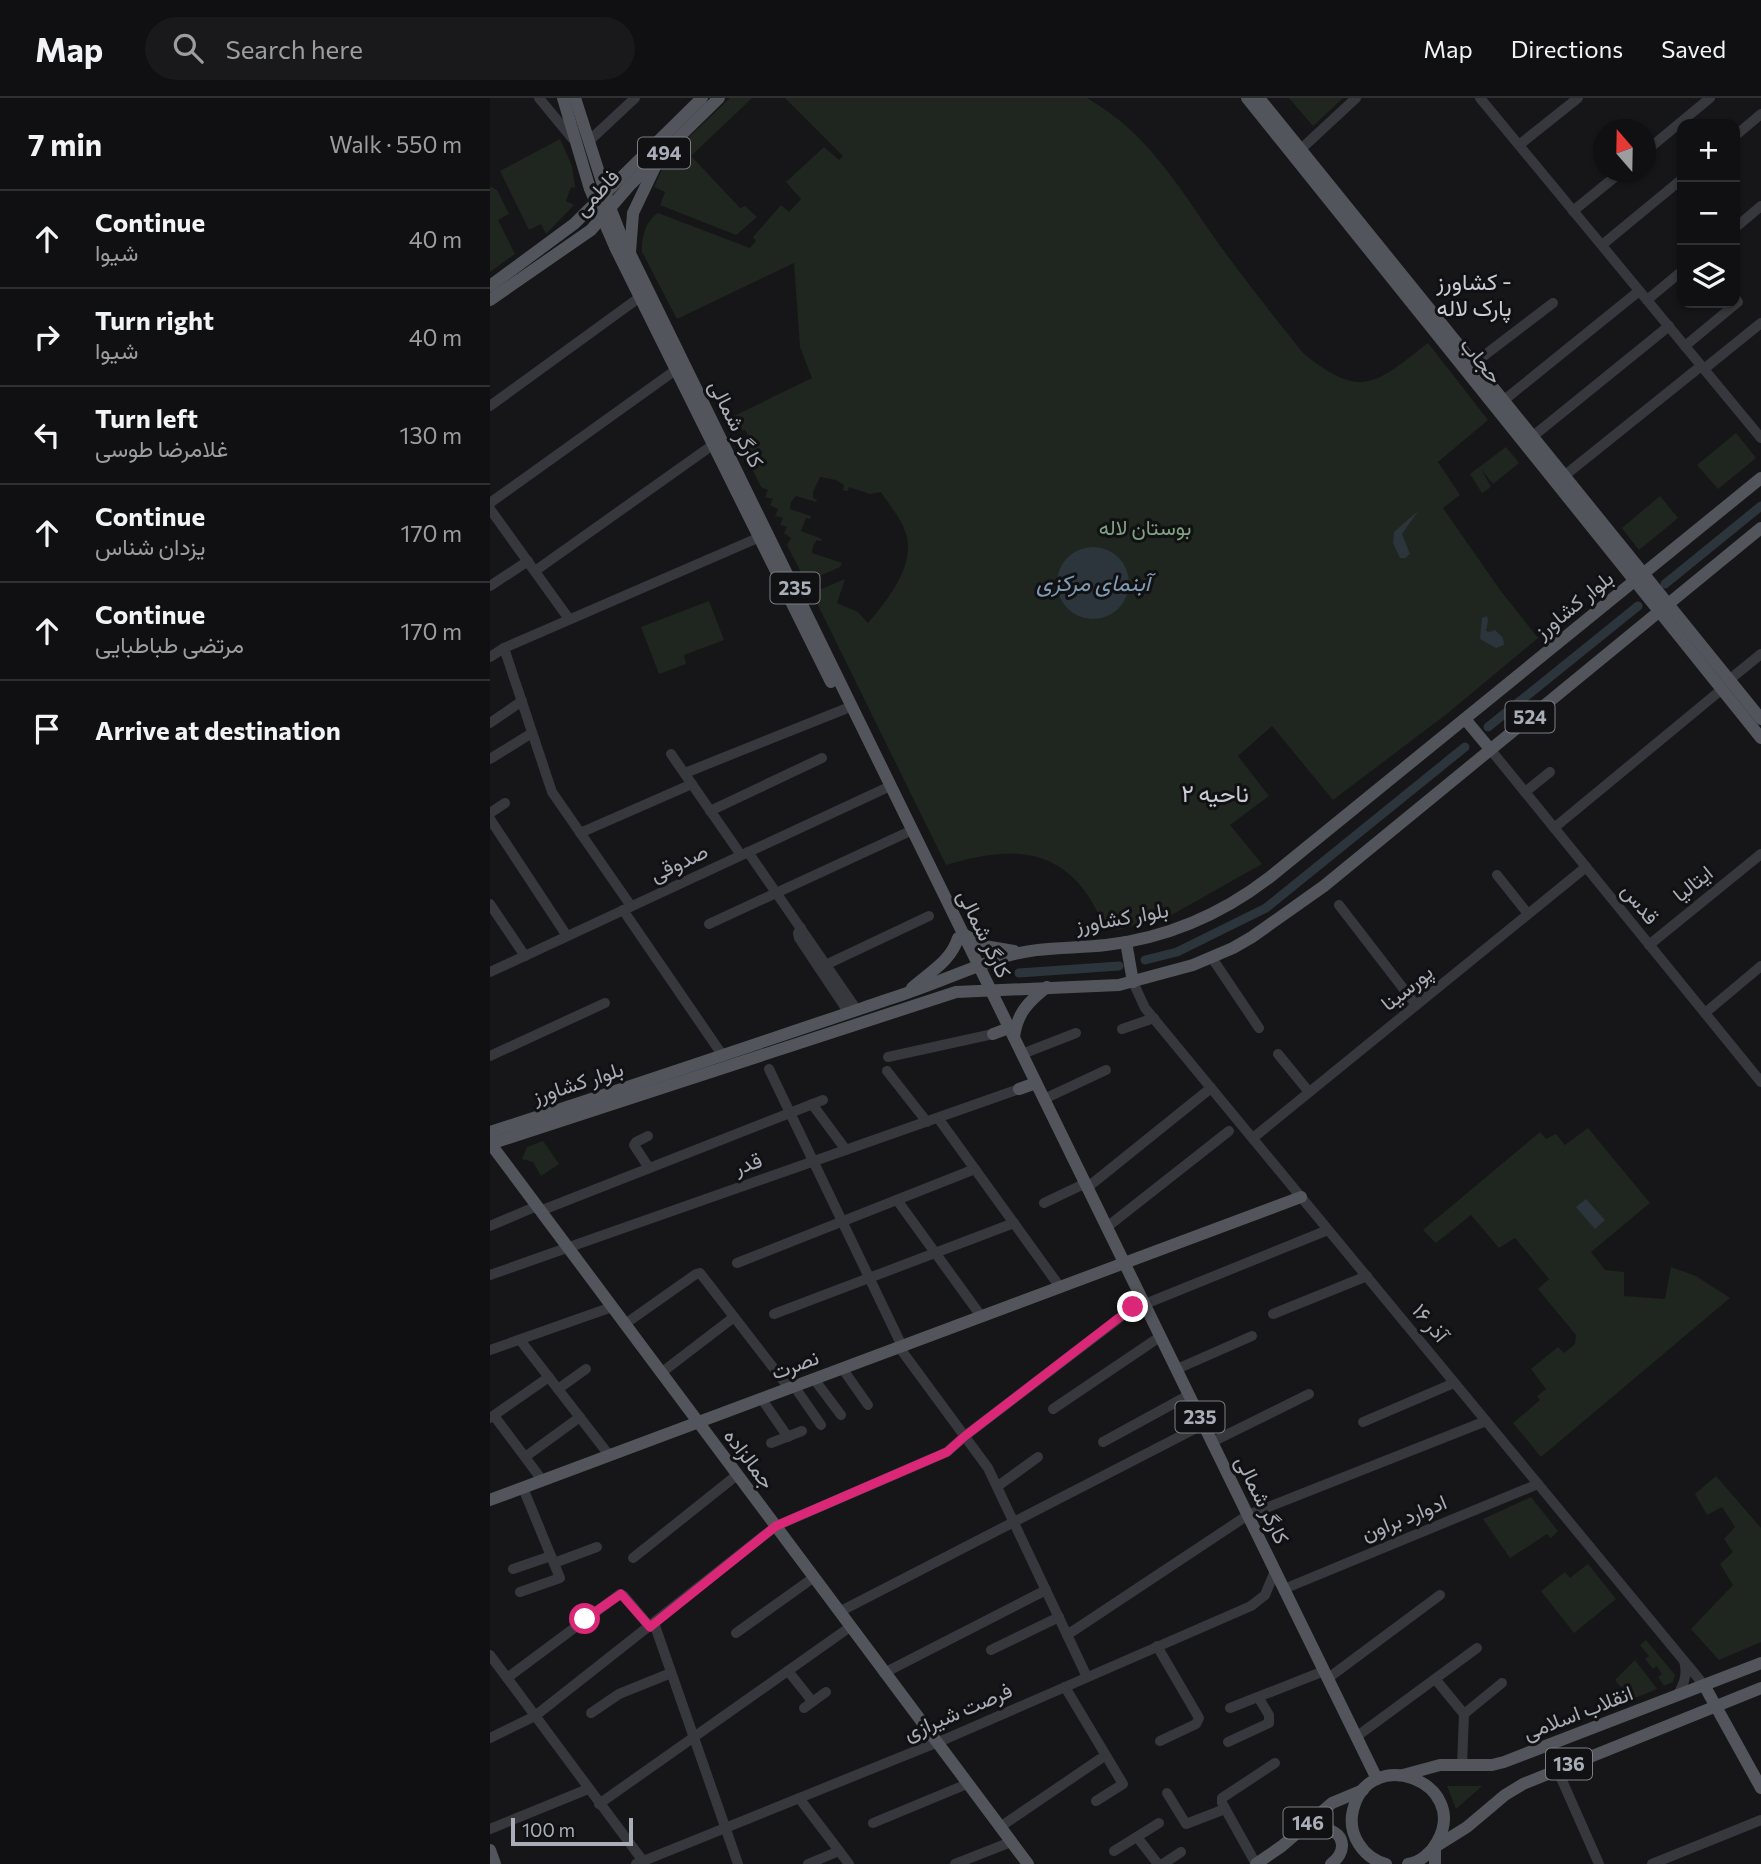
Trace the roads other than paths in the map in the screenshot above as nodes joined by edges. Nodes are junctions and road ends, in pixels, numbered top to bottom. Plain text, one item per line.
1 (539, 98) edge
2 (563, 98) edge
3 (575, 98) edge
4 (635, 98) edge
5 (702, 98) edge
6 (719, 98) edge
7 (1247, 98) edge
8 (1259, 98) edge
9 (1356, 98) edge
10 (1479, 98) edge
11 (1578, 98) edge
12 (1710, 98) edge
13 (1761, 114) edge
14 (1740, 132) edge
15 (583, 143) junction
16 (1656, 143) edge
17 (1519, 145) junction
18 (1296, 152) junction
19 (661, 155) junction
20 (1609, 182) edge
21 (1678, 182) edge
22 (605, 193) junction
23 (596, 203) junction
24 (1761, 206) edge
25 (1573, 211) junction
26 (606, 214) junction
27 (1740, 224) edge
28 (1602, 246) junction
29 (630, 252) junction
30 (1677, 275) edge
31 (490, 286) edge
32 (1639, 291) junction
33 (645, 294) junction
34 (490, 300) edge
35 (1647, 300) junction
36 (1553, 303) dead end
37 (1731, 308) edge
38 (1761, 323) edge
39 (1668, 326) junction
40 (1685, 345) junction
41 (1453, 348) junction
42 (1473, 364) junction
43 (680, 367) junction
44 (1703, 368) junction
45 (1503, 401) junction
46 (490, 406) edge
47 (1761, 438) edge
48 (717, 441) junction
49 (1528, 441) junction
50 (1761, 478) edge
51 (1559, 479) junction
52 (490, 509) edge
53 (1761, 528) edge
54 (764, 535) junction
55 (528, 561) junction
56 (535, 571) junction
57 (1638, 578) junction
58 (490, 586) edge
59 (1663, 608) junction
60 (569, 619) junction
61 (504, 648) junction
62 (1761, 654) edge
63 (490, 657) edge
64 (1725, 685) junction
65 (522, 701) junction
66 (849, 708) junction
67 (1465, 719) junction
68 (1761, 719) edge
69 (490, 723) edge
70 (532, 733) junction
71 (1761, 738) edge
72 (1490, 749) junction
73 (671, 754) dead end
74 (822, 758) dead end
75 (490, 759) edge
76 (1550, 772) dead end
77 (685, 774) junction
78 (692, 784) junction
79 (888, 787) junction
80 (1525, 792) junction
81 (505, 803) dead end
82 (710, 811) junction
83 (490, 813) edge
84 (490, 819) edge
85 (1554, 828) junction
86 (909, 832) junction
87 (580, 833) junction
88 (745, 854) junction
89 (1761, 854) edge
90 (1586, 867) junction
91 (1497, 875) dead end
92 (776, 893) junction
93 (490, 904) edge
94 (1339, 905) dead end
95 (627, 908) junction
96 (1528, 914) junction
97 (929, 916) dead end
98 (709, 924) dead end
99 (568, 936) junction
100 (960, 936) junction
101 (1126, 942) junction
102 (1649, 945) junction
103 (1021, 952) junction
104 (525, 956) junction
105 (1212, 958) junction
106 (822, 966) junction
107 (1761, 966) edge
108 (976, 968) junction
109 (490, 972) edge
110 (1133, 982) junction
111 (1048, 987) junction
112 (990, 989) junction
113 (907, 993) junction
114 (605, 1003) dead end
115 (1416, 1005) junction
116 (853, 1011) junction
117 (1705, 1013) junction
118 (1154, 1018) junction
119 (1259, 1028) dead end
120 (1122, 1029) dead end
121 (1011, 1032) junction
122 (1076, 1033) dead end
123 (993, 1034) joint
124 (1022, 1054) junction
125 (1278, 1054) dead end
126 (490, 1056) edge
127 (723, 1056) junction
128 (888, 1057) dead end
129 (769, 1069) dead end
130 (1106, 1070) dead end
131 (887, 1071) dead end
132 (1759, 1076) edge
133 (1036, 1083) junction
134 (1211, 1088) junction
135 (1019, 1089) joint
136 (1309, 1092) junction
137 (1044, 1098) junction
138 (823, 1100) dead end
139 (812, 1104) junction
140 (790, 1112) junction
141 (932, 1120) junction
142 (1229, 1131) dead end
143 (490, 1132) edge
144 (648, 1136) dead end
145 (1253, 1138) junction
146 (490, 1143) edge
147 (846, 1150) junction
148 (813, 1161) junction
149 (649, 1168) junction
150 (975, 1169) junction
151 (1087, 1185) junction
152 (1301, 1197) junction
153 (897, 1200) junction
154 (1044, 1203) dead end
155 (539, 1208) junction
156 (842, 1222) junction
157 (1014, 1223) junction
158 (490, 1226) edge
159 (1107, 1227) junction
160 (1328, 1230) junction
161 (568, 1248) junction
162 (935, 1253) junction
163 (737, 1263) dead end
164 (1119, 1265) junction
165 (490, 1275) edge
166 (1367, 1276) junction
167 (869, 1278) junction
168 (1060, 1286) junction
169 (1144, 1302) junction
170 (612, 1307) junction
171 (774, 1314) dead end
172 (1273, 1314) dead end
173 (981, 1316) junction
174 (734, 1317) junction
175 (625, 1324) junction
176 (1161, 1336) junction
177 (1252, 1336) dead end
178 (520, 1340) junction
179 (900, 1346) junction
180 (490, 1349) edge
181 (842, 1368) junction
182 (586, 1369) dead end
183 (1177, 1369) junction
184 (661, 1373) junction
185 (549, 1377) junction
186 (814, 1379) junction
187 (1454, 1382) junction
188 (792, 1387) junction
189 (558, 1389) junction
190 (1308, 1394) dead end
191 (1189, 1395) junction
192 (761, 1398) junction
193 (868, 1405) dead end
194 (1053, 1409) dead end
195 (841, 1415) dead end
196 (580, 1417) junction
197 (492, 1418) edge
198 (1486, 1421) junction
199 (698, 1422) junction
200 (1363, 1422) dead end
201 (1203, 1424) junction
202 (821, 1425) dead end
203 (802, 1431) dead end
204 (965, 1436) junction
205 (788, 1437) junction
206 (1103, 1442) dead end
207 (1212, 1442) junction
208 (771, 1443) dead end
209 (609, 1455) junction
210 (525, 1457) junction
211 (1038, 1457) dead end
212 (737, 1475) junction
213 (542, 1480) junction
214 (1538, 1484) junction
215 (998, 1486) junction
216 (523, 1488) junction
217 (490, 1500) edge
218 (1248, 1515) junction
219 (1014, 1522) junction
220 (776, 1526) junction
221 (597, 1547) dead end
222 (633, 1558) dead end
223 (552, 1560) junction
224 (513, 1569) dead end
225 (1275, 1571) junction
226 (813, 1578) junction
227 (1284, 1589) junction
228 (1046, 1590) junction
229 (520, 1592) dead end
230 (1440, 1595) dead end
231 (839, 1612) junction
232 (1059, 1616) junction
233 (652, 1625) junction
234 (850, 1627) junction
235 (736, 1633) dead end
236 (1067, 1635) junction
237 (1157, 1646) junction
238 (1476, 1648) dead end
239 (991, 1650) dead end
240 (490, 1655) edge
241 (1684, 1660) junction
242 (1761, 1663) edge
243 (494, 1669) edge
244 (788, 1671) junction
245 (671, 1673) junction
246 (884, 1673) junction
247 (1326, 1675) junction
248 (1087, 1677) junction
249 (507, 1678) junction
250 (1436, 1681) junction
251 (1502, 1683) dead end
252 (1704, 1685) junction
253 (1065, 1687) junction
254 (1761, 1688) edge
255 (826, 1692) dead end
256 (1677, 1696) junction
257 (1258, 1697) junction
258 (1717, 1705) junction
259 (1230, 1708) dead end
260 (591, 1713) dead end
261 (1464, 1714) junction
262 (535, 1716) junction
263 (694, 1737) junction
264 (1356, 1737) junction
265 (490, 1738) edge
266 (1160, 1741) dead end
267 (1228, 1742) dead end
268 (936, 1743) junction
269 (1100, 1759) dead end
270 (1275, 1763) dead end
271 (1462, 1765) junction
272 (1557, 1769) junction
273 (1403, 1775) junction
274 (1377, 1780) junction
275 (967, 1784) junction
276 (1761, 1788) edge
277 (588, 1789) junction
278 (1363, 1790) junction
279 (1167, 1793) dead end
280 (799, 1798) junction
281 (1096, 1801) dead end
282 (599, 1804) junction
283 (1226, 1809) junction
284 (1761, 1820) edge
285 (873, 1823) dead end
286 (1159, 1824) dead end
287 (1000, 1827) junction
288 (725, 1828) junction
289 (490, 1829) edge
290 (1299, 1830) junction
291 (1137, 1837) junction
292 (1011, 1842) junction
293 (1435, 1847) junction
294 (490, 1850) edge
295 (839, 1851) junction
296 (1114, 1851) dead end
297 (1181, 1852) dead end
298 (639, 1863) edge
299 (495, 1864) edge
300 (738, 1864) edge
301 (808, 1864) edge
302 (849, 1864) edge
303 (954, 1864) edge
304 (1028, 1864) edge
305 (1158, 1864) edge
306 (1164, 1864) edge
307 (1256, 1864) edge
308 (1331, 1864) edge
309 (1386, 1864) edge
310 (1408, 1864) edge
311 (1434, 1864) edge
312 (1599, 1864) edge
313 (1652, 1864) edge

1 - 15 street
2 - 15 main road
3 - 15 main road
4 - 15 street
5 - 22 main road, فاطمی / 494
6 - 19 main road, فاطمی / 494
7 - 18 main road, حجاب
8 - 18 main road, حجاب
9 - 18 street
10 - 17 street
11 - 17 street
12 - 16 street
13 - 14 street
15 - 22 main road
15 - 23 main road
17 - 25 street
18 - 41 main road, حجاب
19 - 26 main road, فاطمی / 494
19 - 29 main road
20 - 25 street
21 - 28 street
22 - 23 main road, فاطمی / 494
22 - 26 main road
23 - 26 main road
23 - 31 main road, فاطمی / 494
24 - 27 street
25 - 28 street
26 - 29 main road
26 - 33 main road
26 - 34 main road, فاطمی / 494
28 - 32 street
29 - 33 main road
30 - 35 street
32 - 35 street
32 - 45 street
33 - 43 main road, کارگر شمالی
33 - 46 street
35 - 39 street
36 - 42 street
37 - 40 street
38 - 44 street
39 - 40 street
39 - 49 street
40 - 44 street
41 - 42 main road, حجاب
41 - 49 main road, حجاب
42 - 45 main road, حجاب
43 - 48 main road, کارگر شمالی / 235
43 - 52 street
44 - 47 street
44 - 51 street
45 - 49 main road, حجاب
48 - 54 main road, کارگر شمالی / 235
48 - 56 street
49 - 51 main road, حجاب
50 - 57 main road, بلوار کشاورز / 524
51 - 57 main road, حجاب
52 - 55 street
53 - 59 main road, بلوار کشاورز / 524
54 - 60 street
54 - 66 main road, کارگر شمالی / 235
55 - 56 street
55 - 58 street
56 - 60 street
57 - 59 main road, حجاب
57 - 67 main road, بلوار کشاورز / 524
59 - 64 main road, حجاب
59 - 72 main road, بلوار کشاورز / 524
60 - 61 street
61 - 63 street
61 - 65 street
62 - 64 street
64 - 68 main road
64 - 71 main road
64 - 85 street
65 - 69 street
65 - 70 street
66 - 77 street
66 - 79 main road, کارگر شمالی
67 - 72 main road
67 - 101 main road, بلوار کشاورز / 524
70 - 75 street
70 - 87 street
72 - 80 street, قدس
72 - 105 main road, بلوار کشاورز / 524
73 - 77 street
74 - 82 street
76 - 80 street
77 - 78 street
78 - 82 street
78 - 87 street
79 - 86 main road, کارگر شمالی
79 - 88 street, صدوقی
80 - 85 street, قدس
81 - 83 street
82 - 88 street
84 - 99 street
85 - 90 street, قدس
86 - 92 street
86 - 100 main road, کارگر شمالی / 235
87 - 95 street
88 - 92 street
88 - 95 street, صدوقی
89 - 102 street, ایتالیا
90 - 96 street, پورسینا
90 - 102 street, قدس
91 - 96 street
92 - 98 street
92 - 106 street
93 - 104 street
94 - 115 street
95 - 99 street, صدوقی
95 - 127 street
96 - 115 street, پورسینا
97 - 106 street
99 - 104 street, صدوقی
100 - 103 main road
100 - 108 main road, کارگر شمالی / 235
100 - 113 main road
101 - 103 main road, بلوار کشاورز / 524
101 - 110 main road
102 - 117 street, قدس
103 - 108 main road, بلوار کشاورز / 524
104 - 109 street, صدوقی
105 - 110 main road, بلوار کشاورز / 524
105 - 119 street
106 - 116 street
107 - 117 street
108 - 112 main road, کارگر شمالی / 235
108 - 113 main road, بلوار کشاورز / 524
110 - 111 main road, بلوار کشاورز / 524
110 - 118 street, ۱۶ آذر
111 - 112 main road, بلوار کشاورز / 524
111 - 121 main road
112 - 121 main road, کارگر شمالی / 235
112 - 146 main road, بلوار کشاورز / 524
113 - 116 main road, بلوار کشاورز / 524
114 - 126 street
115 - 136 street, پورسینا
116 - 127 main road, بلوار کشاورز / 524
117 - 132 street, قدس
118 - 120 street
118 - 134 street, ۱۶ آذر
121 - 123 main road
121 - 124 main road, کارگر شمالی / 235
122 - 124 street
123 - 128 street
124 - 133 main road, کارگر شمالی / 235
125 - 136 street
127 - 143 main road, بلوار کشاورز / 524
129 - 140 street
130 - 137 street
131 - 141 street
133 - 135 main road
133 - 137 main road, کارگر شمالی / 235
134 - 145 street, ۱۶ آذر
134 - 151 street
135 - 141 street, قدر
136 - 145 street, پورسینا
137 - 151 main road, کارگر شمالی / 235
138 - 139 street
139 - 140 street
139 - 147 street
140 - 148 street
140 - 149 street
141 - 147 street, قدر
141 - 150 street
142 - 159 street
144 - 149 street
145 - 152 street, ۱۶ آذر
146 - 155 main road, جمالزاده
147 - 148 street, قدر
148 - 156 street
148 - 161 street, قدر
149 - 155 street
150 - 153 street
150 - 157 street
151 - 154 street
151 - 159 main road, کارگر شمالی / 235
152 - 160 street, ۱۶ آذر
152 - 164 main road, نصرت
153 - 156 street
153 - 162 street
155 - 158 street
155 - 161 main road, جمالزاده
156 - 163 street
156 - 167 street
157 - 162 street
157 - 168 street
159 - 164 main road, کارگر شمالی / 235
160 - 166 street, ۱۶ آذر
160 - 169 street
161 - 165 street, قدر
161 - 170 main road, جمالزاده
162 - 167 street
162 - 173 street
164 - 168 main road, نصرت
164 - 169 main road, کارگر شمالی / 235
166 - 172 street
166 - 187 street, ۱۶ آذر
167 - 171 street
167 - 179 street
168 - 173 main road, نصرت
169 - 176 main road, کارگر شمالی / 235
169 - 204 street
170 - 175 main road, جمالزاده
170 - 178 street
173 - 179 main road, نصرت
174 - 175 street
174 - 184 street
174 - 188 street
175 - 184 main road, جمالزاده
176 - 183 main road, کارگر شمالی / 235
176 - 194 street
177 - 183 street
178 - 180 street
178 - 185 street
179 - 181 main road, نصرت
179 - 204 street
181 - 186 main road, نصرت
181 - 193 street
182 - 189 street
183 - 191 main road, کارگر شمالی / 235
184 - 199 main road, جمالزاده
185 - 189 street
185 - 197 street
186 - 188 main road, نصرت
186 - 195 street
187 - 198 street, ۱۶ آذر
187 - 200 street
188 - 192 main road, نصرت
188 - 202 street
189 - 196 street
190 - 207 street
191 - 201 main road, کارگر شمالی / 235
191 - 206 street
192 - 199 main road, نصرت
192 - 205 street
196 - 209 street
196 - 210 street
197 - 210 street
198 - 214 street, ۱۶ آذر
198 - 218 street
199 - 209 main road, نصرت
199 - 212 main road, جمالزاده
201 - 207 main road, کارگر شمالی / 235
201 - 219 street
203 - 205 street
204 - 215 street
204 - 220 street
205 - 208 street
207 - 218 main road, کارگر شمالی / 235
209 - 213 main road, نصرت
210 - 213 street
211 - 215 street
212 - 220 main road, جمالزاده
212 - 222 street
213 - 216 main road, نصرت
214 - 227 street, ادوارد براون
214 - 241 street, ۱۶ آذر
215 - 219 street
216 - 217 main road, نصرت
216 - 223 street
218 - 225 main road, کارگر شمالی / 235
218 - 236 street
219 - 228 street
219 - 231 street
220 - 226 main road, جمالزاده
220 - 233 street
221 - 223 street
223 - 224 street
223 - 229 street
225 - 227 main road, کارگر شمالی / 235
225 - 237 street, فرصت شیرازی
226 - 231 main road, جمالزاده
226 - 235 street
227 - 247 main road, کارگر شمالی / 235
228 - 232 street
228 - 246 street
230 - 247 street
231 - 234 main road, جمالزاده
232 - 236 street
232 - 239 street
233 - 245 street
233 - 249 street
233 - 262 street
234 - 244 street
234 - 246 main road, جمالزاده
236 - 248 street
237 - 248 street, فرصت شیرازی
237 - 266 street
238 - 250 street
240 - 243 street
241 - 252 street, ۱۶ آذر
241 - 256 street
242 - 252 main road, انقلاب اسلامی / 136
243 - 249 street
244 - 255 street
244 - 263 street
245 - 260 street
245 - 263 street
246 - 268 main road, جمالزاده
247 - 257 street
247 - 264 main road, کارگر شمالی / 235
248 - 253 street, فرصت شیرازی
249 - 262 street
250 - 261 street
250 - 264 street
251 - 261 street
252 - 256 main road, انقلاب اسلامی / 136
252 - 258 main road
253 - 268 street, فرصت شیرازی
253 - 281 street
254 - 258 main road, انقلاب اسلامی / 136
256 - 271 main road, انقلاب اسلامی / 136
257 - 259 street
257 - 267 street
258 - 272 main road, انقلاب اسلامی / 136
258 - 276 main road
261 - 271 street
262 - 265 street
262 - 277 street
263 - 282 street
263 - 288 street
264 - 274 main road, کارگر شمالی / 235
268 - 275 main road, جمالزاده
268 - 280 street, فرصت شیرازی
269 - 287 street
270 - 283 street
271 - 273 main road, انقلاب اسلامی / 136
272 - 293 main road, انقلاب اسلامی / 136
272 - 312 street
273 - 274 main road, انقلاب اسلامی
273 - 293 main road
274 - 278 main road
275 - 285 street
275 - 287 main road, جمالزاده
277 - 282 street
277 - 289 street
278 - 290 main road, 146
278 - 309 main road
279 - 283 street
280 - 288 street, فرصت شیرازی
280 - 295 street
282 - 298 street
283 - 307 street
284 - 313 street
286 - 291 street
287 - 292 main road, جمالزاده
288 - 298 street, فرصت شیرازی
288 - 300 street
290 - 307 main road, 146
290 - 308 main road
291 - 296 street
291 - 305 street
292 - 303 street
292 - 304 main road, جمالزاده
293 - 310 main road, انقلاب اسلامی
293 - 311 main road
294 - 299 main road
295 - 301 street
295 - 302 street
297 - 306 street

